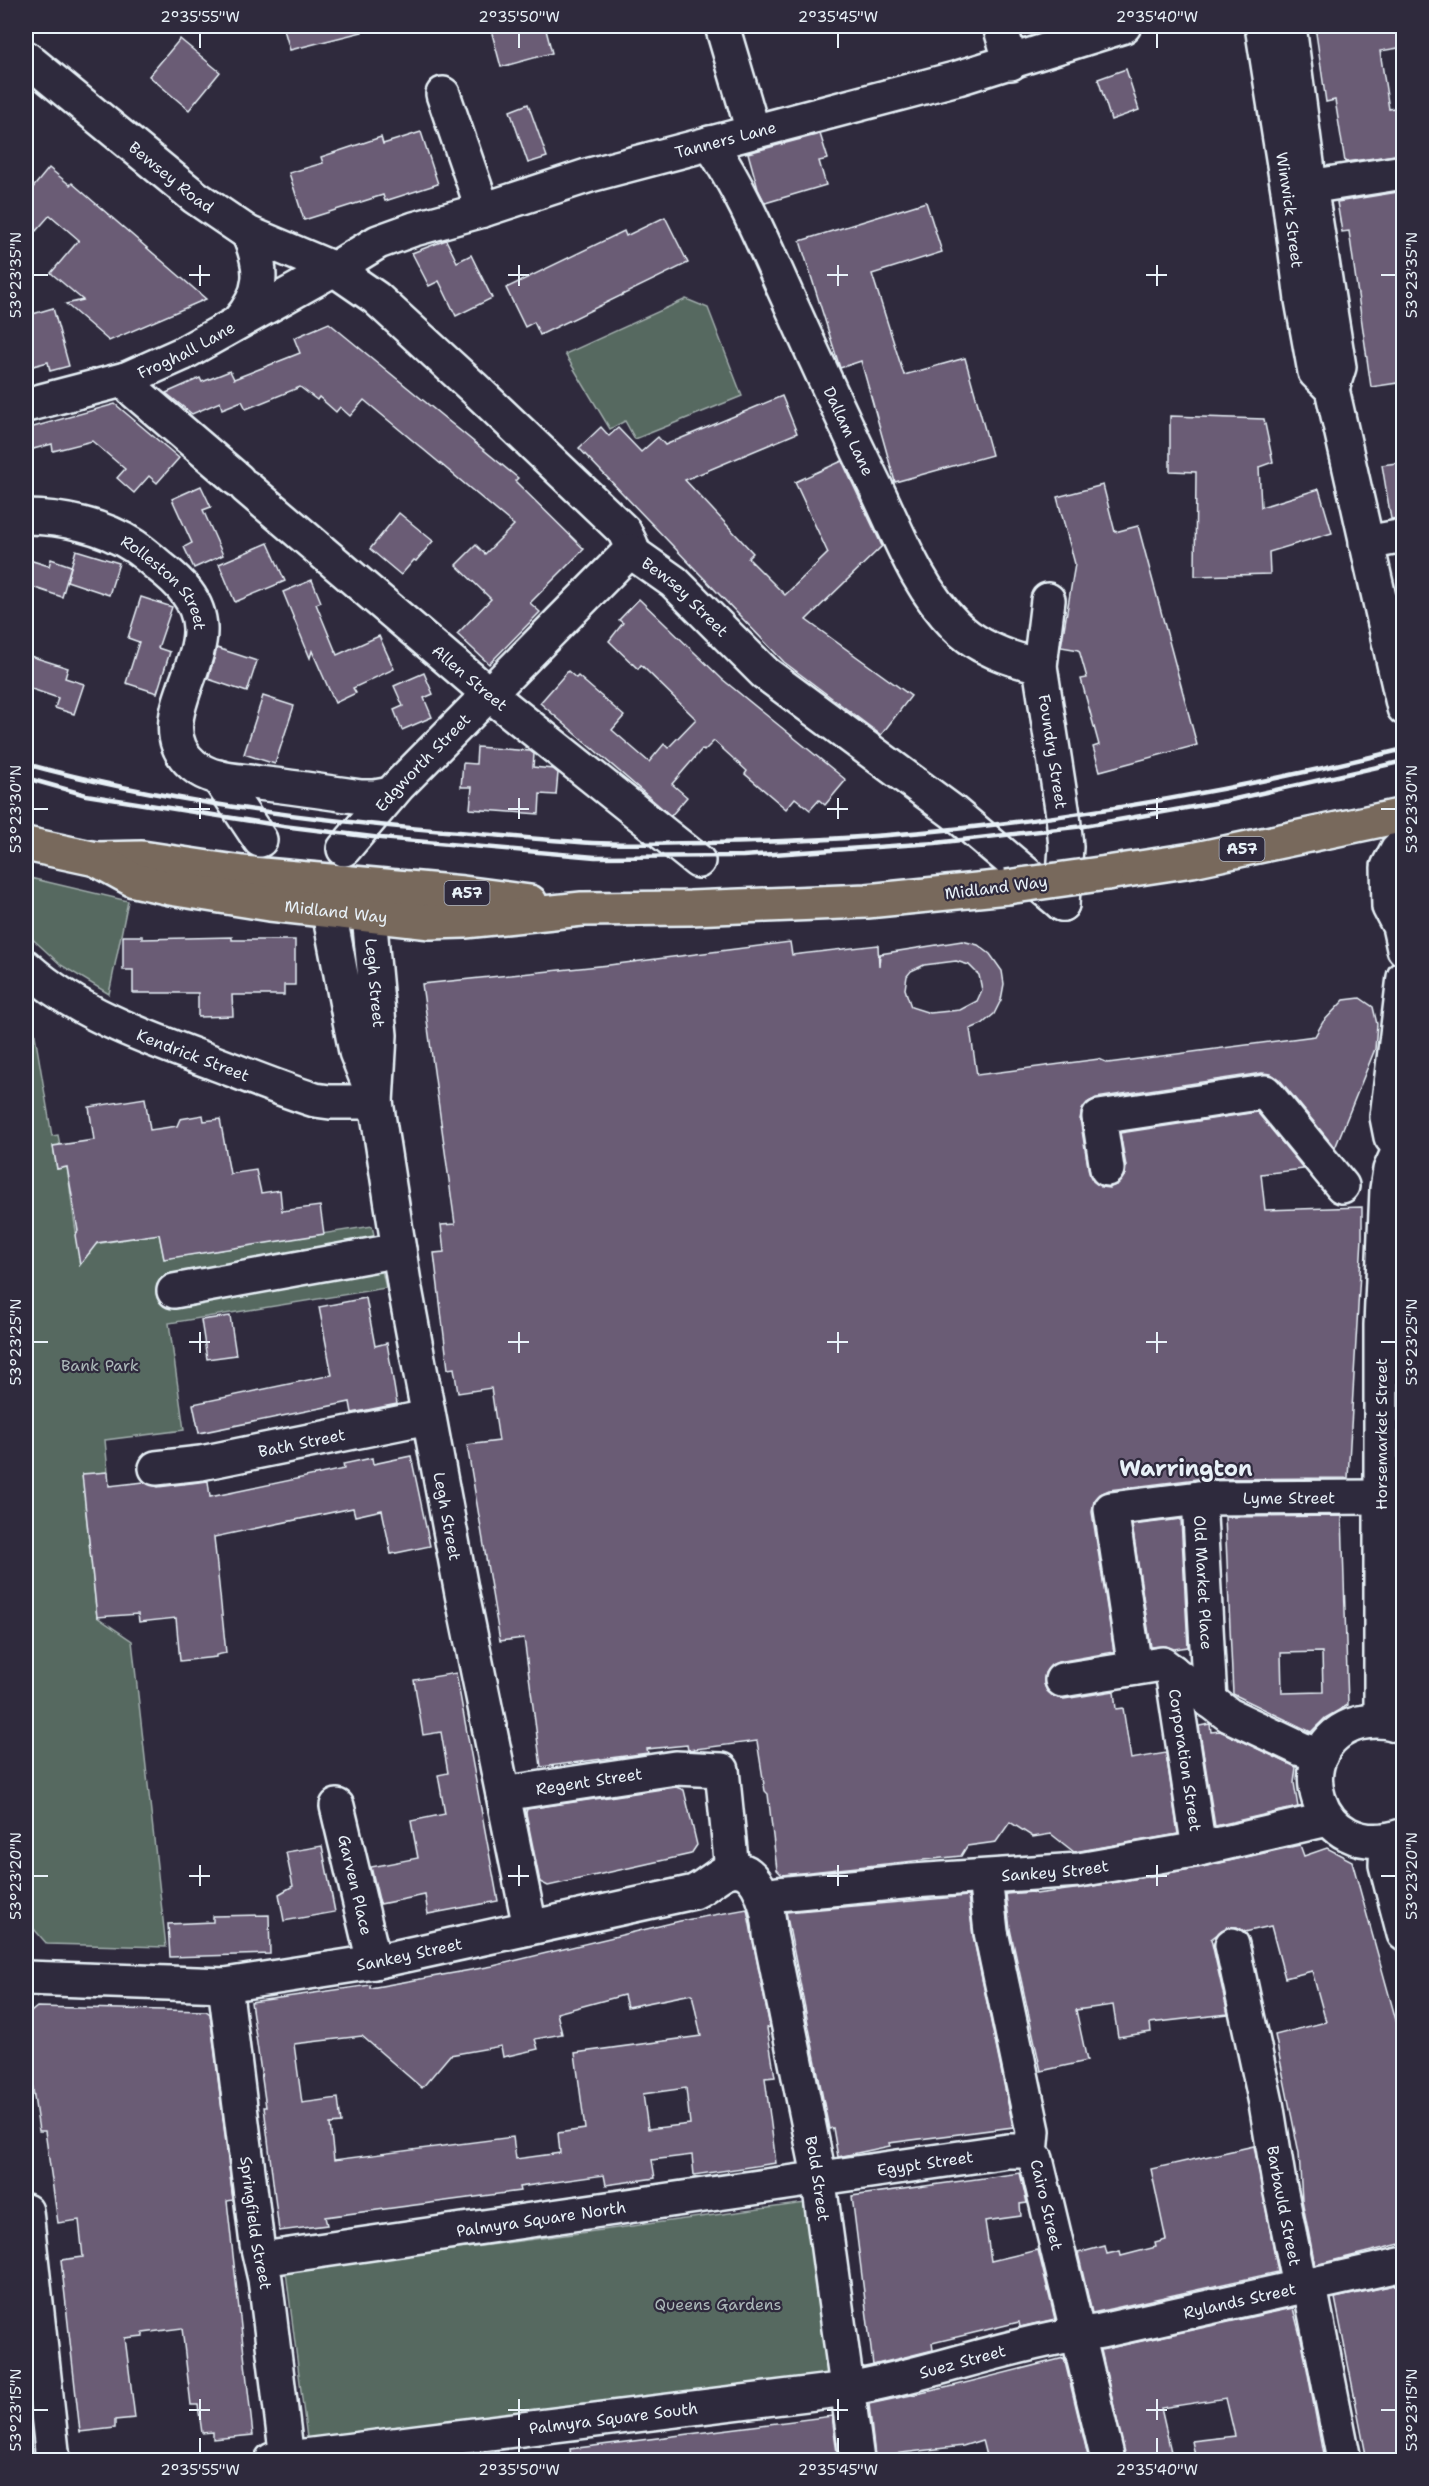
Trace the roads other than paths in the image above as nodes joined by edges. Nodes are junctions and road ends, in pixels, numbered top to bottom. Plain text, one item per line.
1 (722, 26) edge
2 (1000, 26) edge
3 (1124, 26) edge
4 (1262, 26) edge
5 (1289, 26) edge
6 (26, 58) edge
7 (1011, 63) junction
8 (443, 94) dead end
9 (753, 131) junction
10 (710, 143) junction
11 (1404, 172) edge
12 (1299, 188) junction
13 (483, 210) junction
14 (248, 233) junction
15 (334, 270) junction
16 (237, 324) junction
17 (126, 379) junction
18 (26, 405) edge
19 (26, 517) edge
20 (1404, 536) edge
21 (1366, 543) junction
22 (630, 551) junction
23 (1048, 600) dead end
24 (1040, 666) junction
25 (489, 694) junction
26 (1404, 708) edge
27 (218, 777) junction
28 (391, 794) junction
29 (1404, 815) edge
30 (260, 840) dead end
31 (1404, 843) edge
32 (26, 844) edge
33 (344, 849) dead end
34 (96, 858) junction
35 (698, 861) dead end
36 (351, 884) junction
37 (1396, 897) edge
38 (1062, 904) joint
39 (582, 909) junction
40 (330, 912) junction
41 (369, 915) junction
42 (1404, 949) edge
43 (26, 967) edge
44 (1404, 978) edge
45 (376, 1102) junction
46 (1401, 1152) edge
47 (1107, 1169) dead end
48 (1342, 1186) dead end
49 (399, 1250) junction
50 (174, 1291) dead end
51 (1393, 1408) edge
52 (428, 1417) junction
53 (170, 1461) dead end
54 (1380, 1497) junction
55 (1199, 1498) junction
56 (1136, 1668) junction
57 (1172, 1671) junction
58 (1062, 1680) dead end
59 (1210, 1701) junction
60 (1392, 1725) edge
61 (1321, 1755) junction
62 (503, 1794) junction
63 (337, 1806) dead end
64 (1328, 1819) junction
65 (1395, 1838) edge
66 (1199, 1850) junction
67 (732, 1870) junction
68 (985, 1877) junction
69 (772, 1898) junction
70 (531, 1927) junction
71 (1404, 1934) edge
72 (1232, 1945) dead end
73 (374, 1962) junction
74 (26, 1978) edge
75 (225, 1985) junction
76 (1031, 2154) junction
77 (819, 2179) junction
78 (26, 2211) edge
79 (262, 2259) junction
80 (1404, 2264) edge
81 (1305, 2286) junction
82 (1077, 2336) junction
83 (847, 2389) junction
84 (53, 2460) edge
85 (280, 2460) edge
86 (857, 2460) edge
87 (1108, 2460) edge
88 (1344, 2460) edge

1 - 9 street
2 - 7 street
3 - 7 street, Tanners Lane
4 - 12 street, Winwick Street
5 - 12 street, Winwick Street
6 - 14 street, Bewsey Road
7 - 9 street, Tanners Lane
8 - 13 street
9 - 10 street, Tanners Lane
10 - 13 street, Tanners Lane
10 - 24 street, Dallam Lane
11 - 12 street
12 - 21 street, Winwick Street
13 - 15 street, Tanners Lane
14 - 15 street, Bewsey Road
14 - 16 street
15 - 16 street, Froghall Lane
15 - 22 street, Bewsey Street
16 - 17 street, Froghall Lane
17 - 18 street, Froghall Lane
17 - 25 street, Allen Street
19 - 27 street, Rolleston Street
20 - 21 street
21 - 26 street, Winwick Street
22 - 25 street, Edgworth Street
22 - 38 street, Bewsey Street
23 - 24 street, Foundry Street
24 - 38 street, Foundry Street
25 - 28 street, Edgworth Street
25 - 35 street, Allen Street
27 - 28 street, Rolleston Street
27 - 30 street, Rolleston Street
28 - 33 street, Edgworth Street
29 - 39 highway, Midland Way / A57, bridge
31 - 37 street
32 - 34 highway, Midland Way / A57
34 - 36 highway, Midland Way / A57
34 - 40 highway, Midland Way / A57
36 - 39 highway, Midland Way / A57
36 - 40 street
36 - 41 street, Legh Street
37 - 42 street
39 - 41 highway, Midland Way / A57
40 - 41 highway, Midland Way / A57
40 - 45 street, Legh Street
41 - 45 street, Legh Street
43 - 45 street, Kendrick Street
44 - 46 street
45 - 49 street, Legh Street
46 - 51 street, Horsemarket Street
47 - 48 street
49 - 50 street
49 - 52 street, Legh Street
51 - 54 street, Horsemarket Street
52 - 53 street, Bath Street
52 - 62 street, Legh Street
54 - 55 street, Lyme Street
54 - 60 street, Horsemarket Street
55 - 56 street, Old Market Place
55 - 59 street, Old Market Place
56 - 57 street
56 - 58 street
57 - 59 street
57 - 66 street, Corporation Street
59 - 61 street
60 - 61 street
61 - 64 street
62 - 67 street, Regent Street
62 - 70 street, Legh Street
63 - 73 street, Garven Place
64 - 65 street
64 - 66 street, Sankey Street
65 - 71 street
66 - 68 street, Sankey Street
67 - 69 street
67 - 70 street, Sankey Street
68 - 69 street, Sankey Street
68 - 76 street, Cairo Street
69 - 77 street, Bold Street
70 - 73 street, Sankey Street
72 - 81 street, Barbauld Street
73 - 75 street, Sankey Street
74 - 75 street, Sankey Street
75 - 79 street, Springfield Street
76 - 77 street, Egypt Street
76 - 82 street, Cairo Street
77 - 79 street, Palmyra Square North
77 - 83 street, Bold Street
78 - 84 street
79 - 85 street, Springfield Street
80 - 81 street, Rylands Street
81 - 82 street, Rylands Street
81 - 88 street, Barbauld Street
82 - 83 street, Suez Street
82 - 87 street, Cairo Street
83 - 85 street, Palmyra Square South
83 - 86 street, Bold Street

